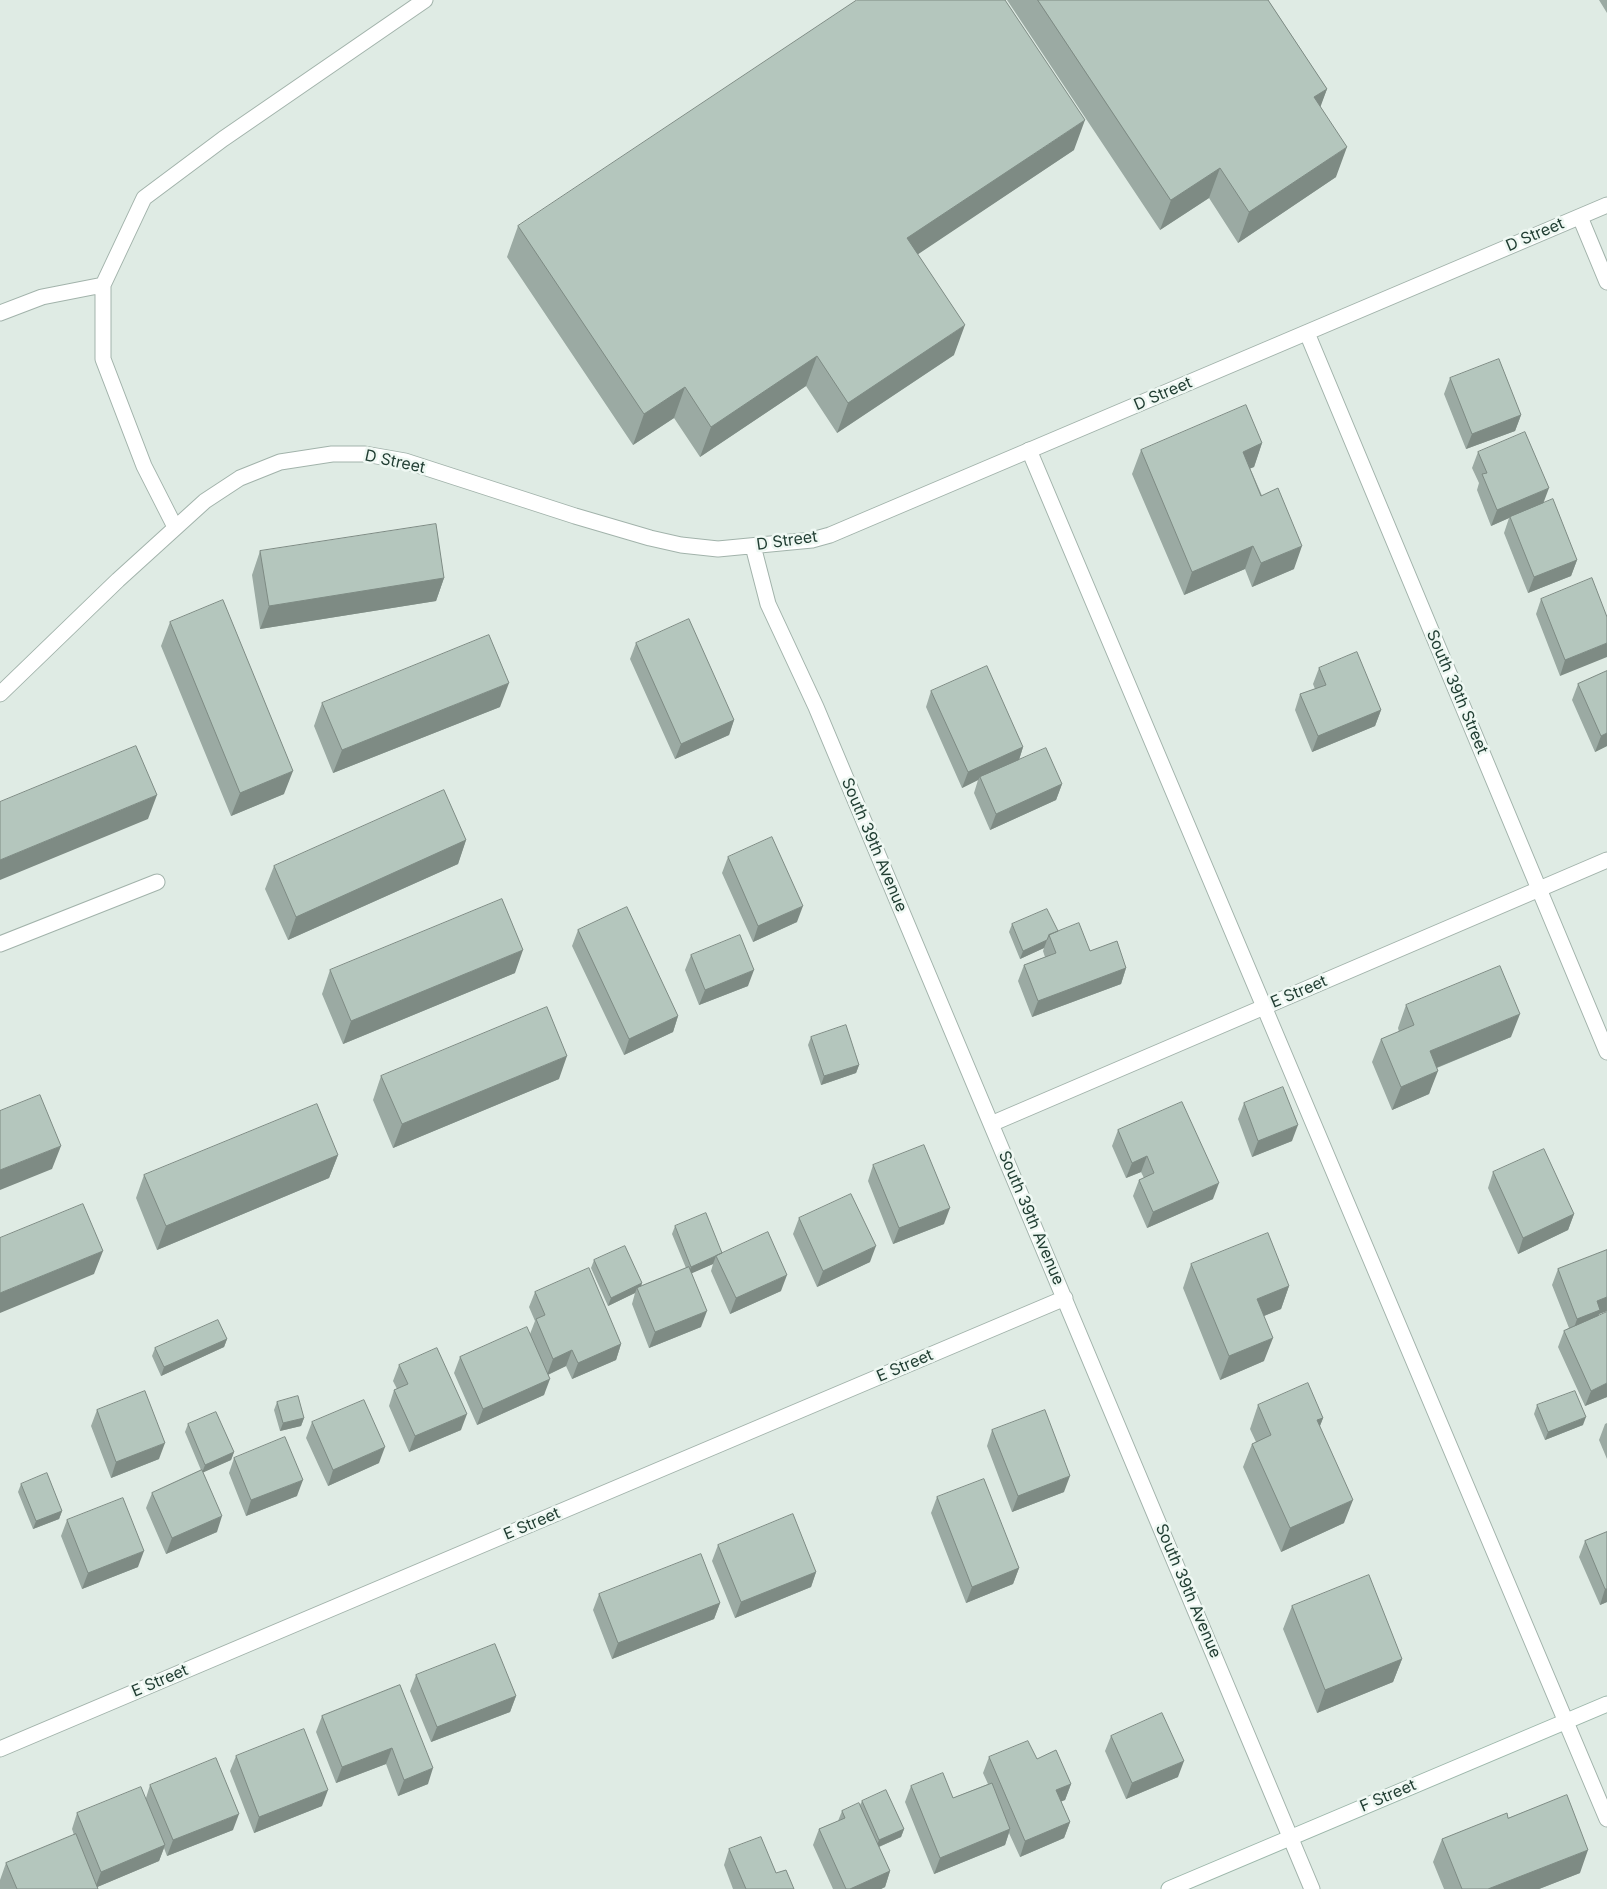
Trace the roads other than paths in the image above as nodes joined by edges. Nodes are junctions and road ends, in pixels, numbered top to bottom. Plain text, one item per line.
1 (424, 0) edge
2 (1607, 205) edge
3 (1580, 216) junction
4 (1607, 282) edge
5 (103, 285) junction
6 (0, 312) edge
7 (1308, 333) junction
8 (1029, 450) junction
9 (175, 527) junction
10 (752, 546) junction
11 (0, 694) edge
12 (1607, 860) edge
13 (157, 882) dead end
14 (1539, 890) junction
15 (0, 944) edge
16 (1263, 1008) junction
17 (1607, 1052) edge
18 (991, 1124) junction
19 (1065, 1298) junction
20 (1607, 1704) edge
21 (1566, 1722) junction
22 (0, 1749) edge
23 (1607, 1819) edge
24 (1291, 1837) junction
25 (1168, 1889) edge
26 (1312, 1889) edge

1 - 5 street
2 - 3 street, D Street
3 - 4 street
3 - 7 street, D Street
5 - 6 street
5 - 9 street
7 - 8 street, D Street
7 - 14 street, South 39th Street
8 - 10 street, D Street
8 - 16 street
9 - 10 street, D Street
9 - 11 street, D Street
10 - 18 street, South 39th Avenue
12 - 14 street, E Street
13 - 15 street
14 - 16 street, E Street
14 - 17 street, South 39th Street
16 - 18 street, E Street
16 - 21 street
18 - 19 street, South 39th Avenue
19 - 22 street, E Street
19 - 24 street, South 39th Avenue
20 - 21 street, F Street
21 - 23 street
21 - 24 street, F Street
24 - 25 street, F Street
24 - 26 street, South 39th Avenue

